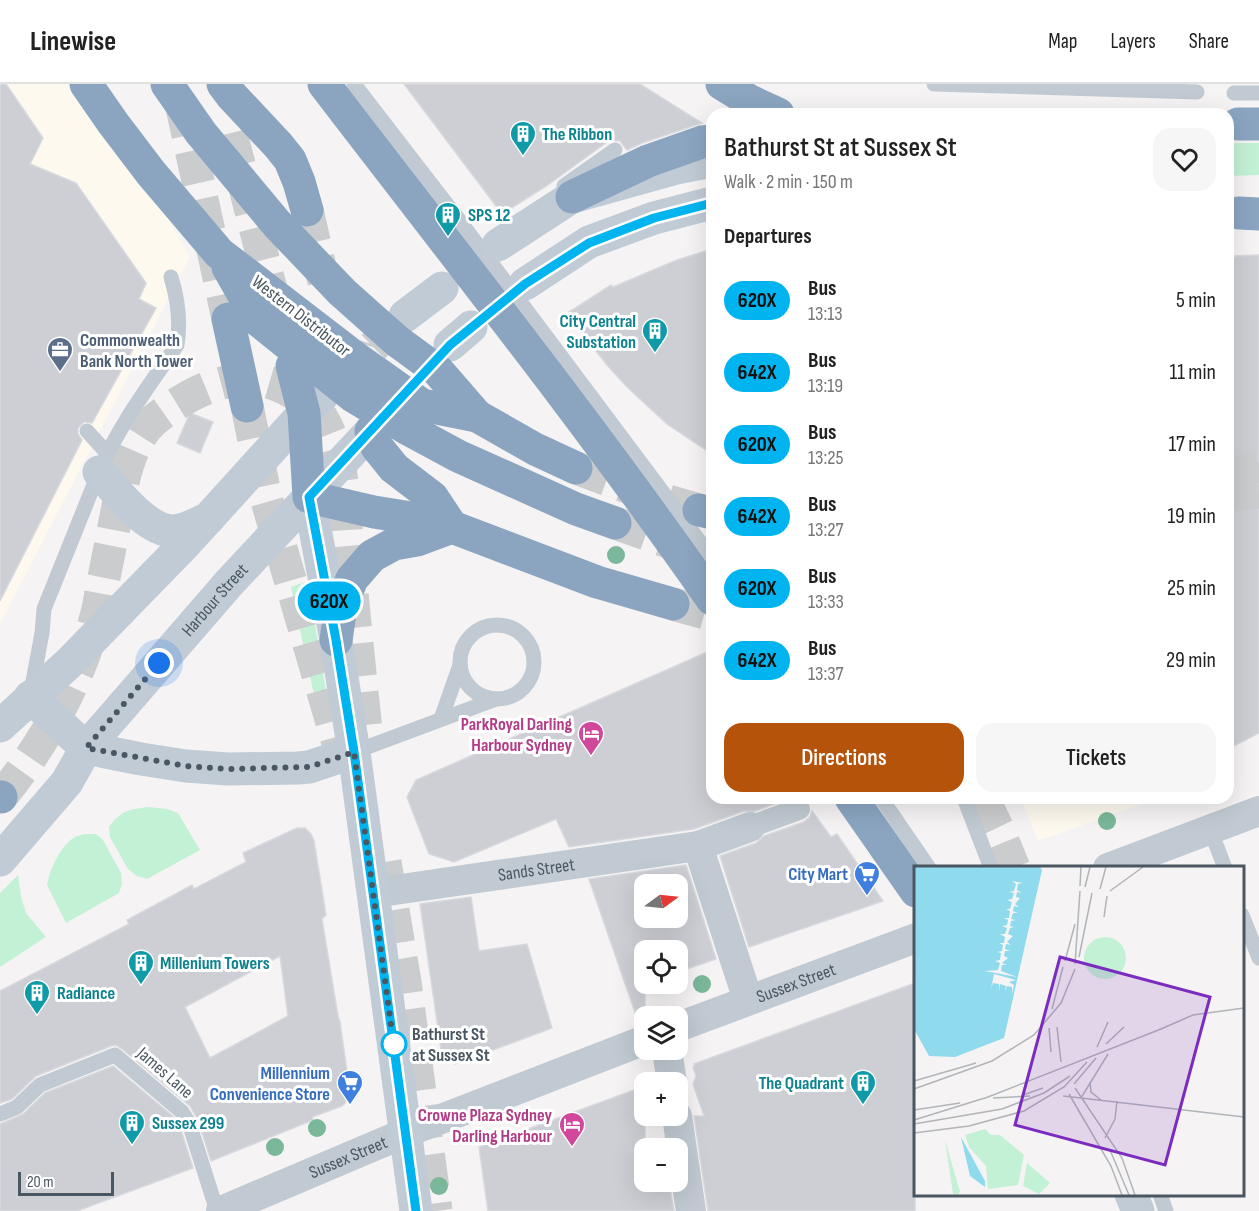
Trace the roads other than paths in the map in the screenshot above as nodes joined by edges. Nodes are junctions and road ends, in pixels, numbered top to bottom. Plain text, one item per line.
1 (86, 84) edge
2 (167, 84) edge
3 (218, 84) edge
4 (223, 84) edge
5 (324, 84) edge
6 (354, 84) edge
7 (722, 84) edge
8 (934, 84) edge
9 (1197, 92) dead end
10 (1259, 93) edge
11 (765, 108) edge
12 (1244, 113) edge
13 (231, 133) tunnel mouth
14 (706, 142) edge
15 (615, 150) dead end
16 (630, 156) dead end
17 (706, 162) edge
18 (568, 191) junction
19 (706, 205) edge
20 (307, 210) tunnel mouth
21 (498, 245) dead end
22 (219, 252) junction
23 (171, 277) dead end
24 (525, 284) dead end
25 (442, 288) dead end
26 (405, 316) tunnel mouth
27 (228, 319) tunnel mouth
28 (292, 366) dead end
29 (313, 405) junction
30 (247, 406) tunnel mouth
31 (477, 416) junction
32 (371, 431) joint
33 (87, 432) dead end
34 (103, 462) junction
35 (576, 468) tunnel mouth
36 (309, 497) junction
37 (209, 518) junction
38 (615, 523) tunnel mouth
39 (452, 527) junction
40 (706, 550) edge
41 (706, 590) tunnel mouth
42 (673, 604) tunnel mouth
43 (336, 640) junction
44 (460, 665) junction
45 (30, 697) junction
46 (496, 699) junction
47 (441, 719) junction
48 (0, 726) edge
49 (86, 748) junction
50 (354, 752) junction
51 (855, 804) edge
52 (885, 804) edge
53 (966, 804) edge
54 (799, 809) dead end
55 (1259, 811) edge
56 (750, 827) joint
57 (1210, 829) junction
58 (698, 846) junction
59 (0, 860) edge
60 (928, 866) edge
61 (991, 866) edge
62 (1111, 866) edge
63 (1225, 866) edge
64 (914, 890) edge
65 (374, 893) junction
66 (1244, 920) edge
67 (914, 938) edge
68 (1259, 958) edge
69 (748, 1000) junction
70 (688, 1023) edge
71 (634, 1044) edge
72 (0, 1114) edge
73 (678, 1126) edge
74 (405, 1133) junction
75 (1132, 1196) edge
76 (1161, 1196) edge
77 (219, 1211) edge
78 (416, 1211) edge
79 (691, 1211) edge
80 (1138, 1211) edge
81 (1166, 1211) edge

1 - 22 highway, Western Distributor
2 - 31 highway
3 - 13 highway
4 - 20 highway
5 - 41 highway
6 - 40 lane
7 - 11 highway
8 - 9 lane
10 - 12 lane
14 - 18 highway
15 - 18 lane
16 - 18 lane
17 - 18 main road
18 - 21 main road
19 - 24 main road
22 - 31 highway, Western Distributor
22 - 38 highway
23 - 34 lane
25 - 26 main road
27 - 30 highway
28 - 29 highway
29 - 36 highway
29 - 37 main road
31 - 35 highway, Western Distributor
32 - 36 main road, Harbour Street
32 - 39 highway
33 - 34 lane
34 - 37 main road
34 - 45 lane
36 - 39 highway
36 - 43 main road
36 - 49 main road, Harbour Street
37 - 45 main road
39 - 42 highway
39 - 43 highway
43 - 50 main road
44 - 46 lane
44 - 46 lane
44 - 47 lane
45 - 48 main road
45 - 49 main road
46 - 47 lane
47 - 50 lane
49 - 50 main road
49 - 59 main road, Harbour Street
50 - 65 main road
51 - 64 highway
52 - 60 lane
53 - 61 lane
54 - 56 street, Sands Street
55 - 57 street
56 - 58 street, Sands Street
57 - 62 street
57 - 63 lane
58 - 65 street, Sands Street
58 - 69 street
65 - 74 main road
66 - 68 lane
67 - 69 street, Sussex Street
69 - 70 street, Sussex Street
71 - 74 street, Sussex Street
72 - 77 lane, James Lane
73 - 79 street
74 - 77 street, Sussex Street
74 - 78 main road
75 - 80 main road
76 - 81 lane

